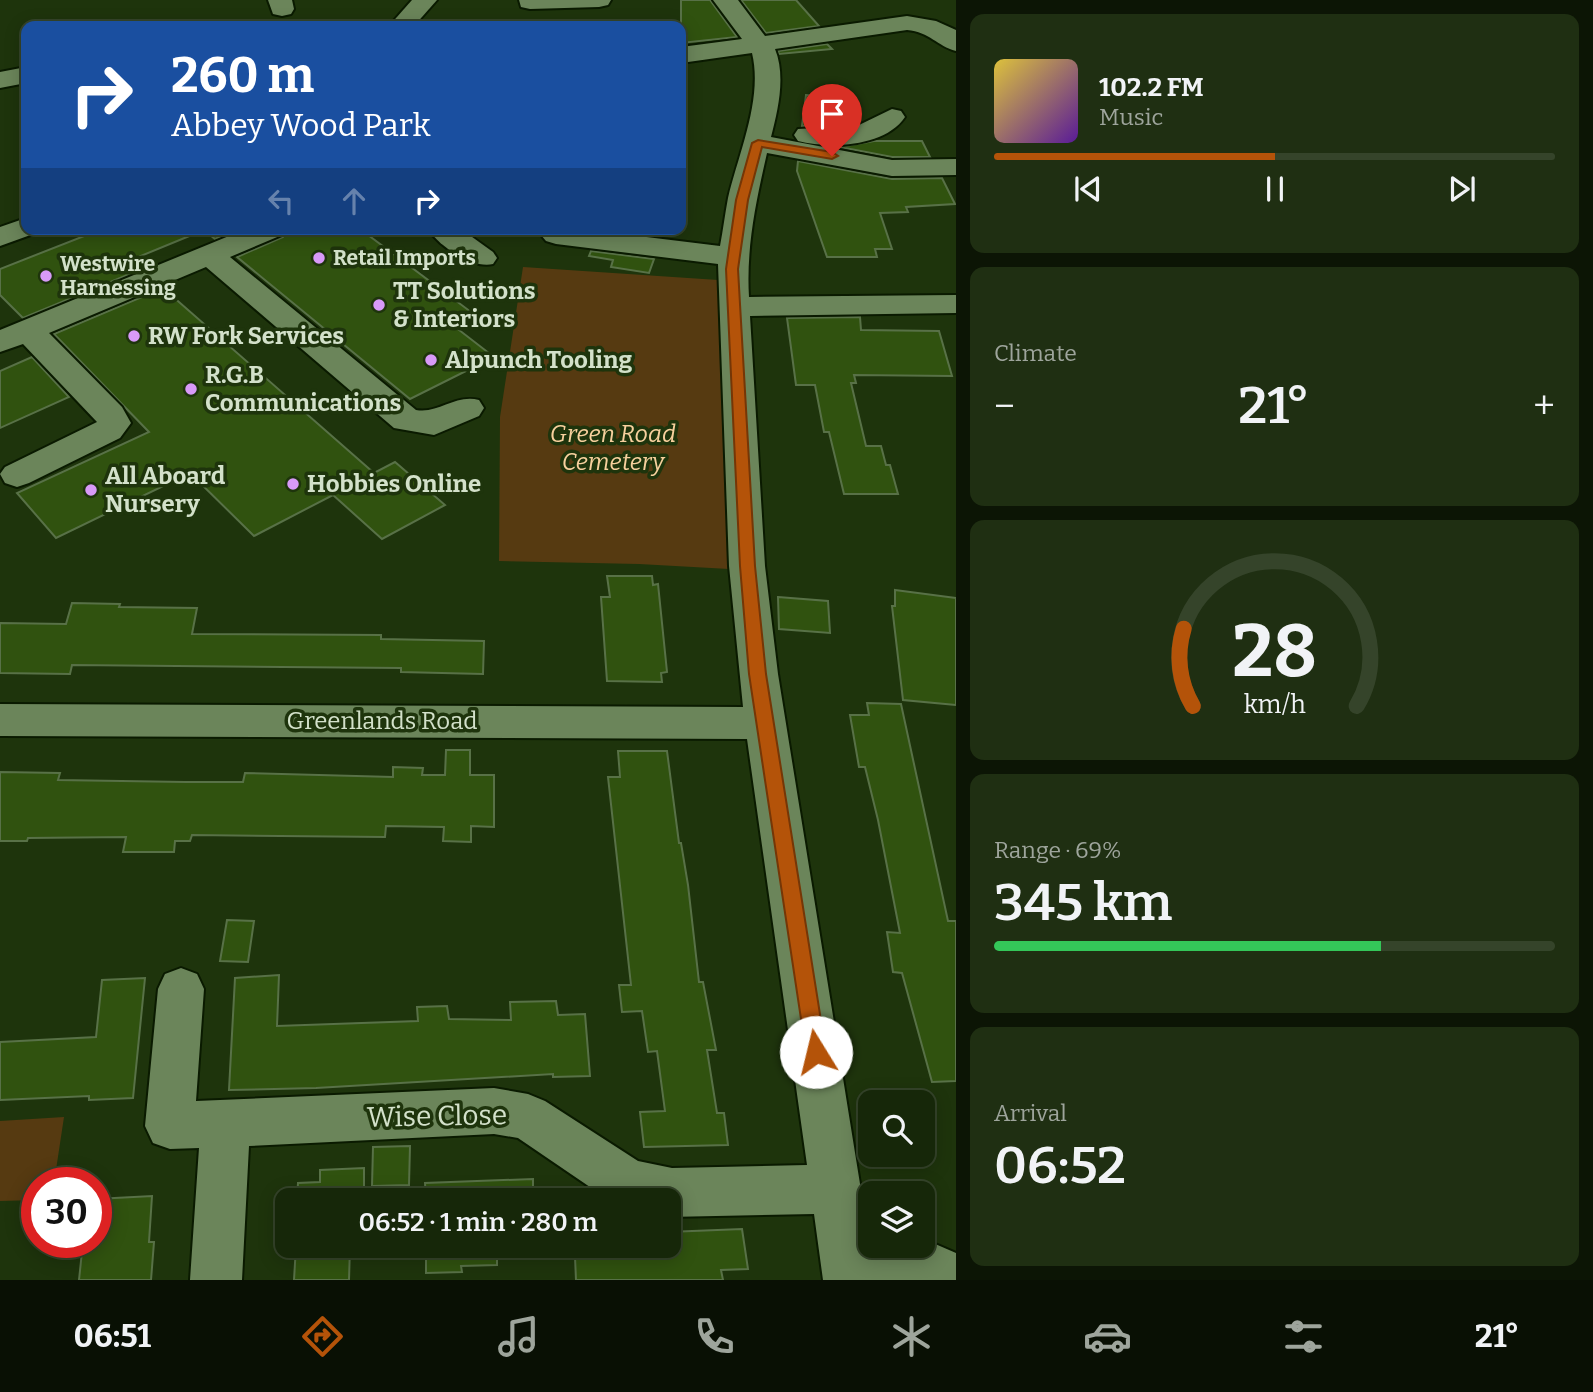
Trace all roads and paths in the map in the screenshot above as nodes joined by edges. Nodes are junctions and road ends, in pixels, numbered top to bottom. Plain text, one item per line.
1 (425, 0) edge
2 (599, 0) edge
3 (725, 0) edge
4 (529, 10) edge
5 (406, 21) edge
6 (956, 43) edge
7 (759, 44) junction
8 (686, 54) edge
9 (21, 76) edge
10 (0, 80) edge
11 (892, 117) dead end
12 (759, 137) junction
13 (956, 167) edge
14 (21, 229) edge
15 (257, 235) edge
16 (450, 235) edge
17 (564, 235) edge
18 (0, 237) edge
19 (209, 255) junction
20 (733, 257) junction
21 (482, 258) dead end
22 (956, 304) edge
23 (733, 307) junction
24 (15, 337) edge
25 (467, 408) dead end
26 (17, 475) dead end
27 (0, 720) edge
28 (765, 723) junction
29 (181, 989) dead end
30 (225, 1123) junction
31 (837, 1189) junction
32 (848, 1270) edge
33 (216, 1280) edge
34 (948, 1280) edge

1 - 5 street
2 - 4 street
3 - 7 street
6 - 7 street
7 - 8 street
7 - 12 street
9 - 10 street
11 - 12 street
12 - 13 street
12 - 20 street
14 - 18 street
15 - 19 street
16 - 21 street
17 - 20 street
19 - 24 street
19 - 25 street
20 - 23 street
22 - 23 street
23 - 28 street
24 - 26 street
27 - 28 street, Greenlands Road
28 - 31 street
29 - 30 street, Wise Close
30 - 31 street, Wise Close
30 - 33 street
31 - 32 street
32 - 34 street

